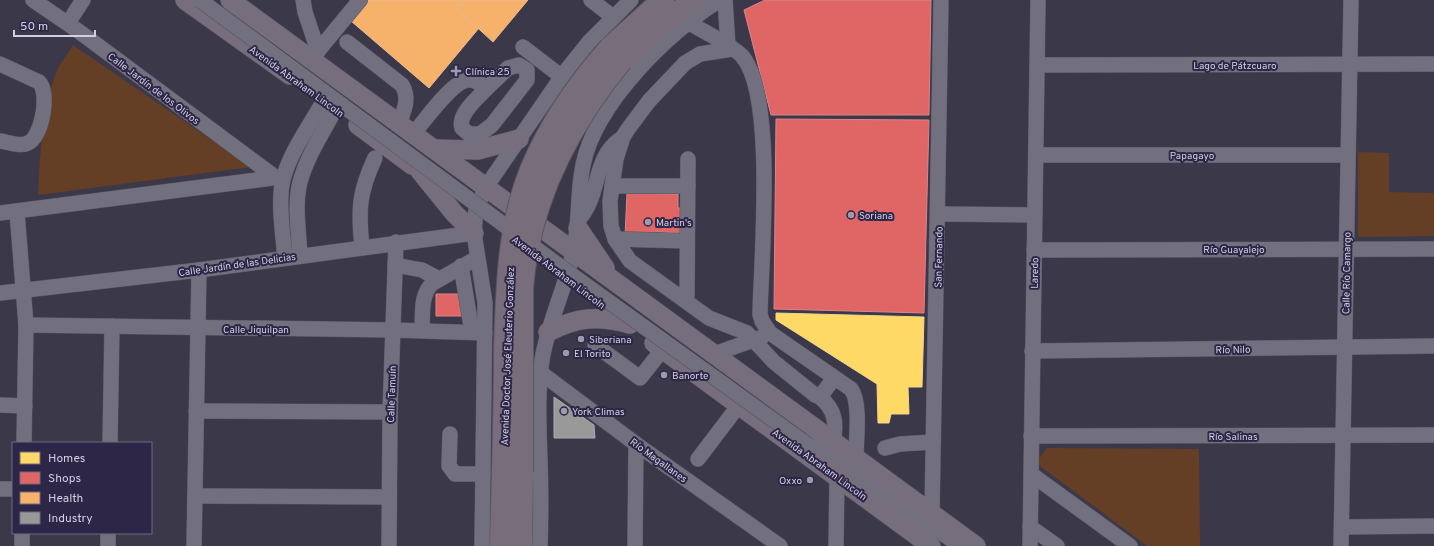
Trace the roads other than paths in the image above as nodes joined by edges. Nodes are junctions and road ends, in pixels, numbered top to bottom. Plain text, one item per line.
1 (33, 0) edge
2 (83, 0) edge
3 (185, 0) edge
4 (200, 0) edge
5 (210, 0) edge
6 (230, 0) edge
7 (304, 0) edge
8 (360, 0) edge
9 (591, 0) edge
10 (631, 0) edge
11 (663, 0) edge
12 (696, 0) edge
13 (720, 0) edge
14 (724, 0) edge
15 (942, 0) edge
16 (1038, 0) edge
17 (1351, 0) edge
18 (613, 17) junction
19 (688, 22) junction
20 (68, 24) junction
21 (347, 42) dead end
22 (730, 47) junction
23 (523, 48) dead end
24 (616, 55) junction
25 (315, 56) junction
26 (0, 64) edge
27 (1350, 64) junction
28 (1434, 64) edge
29 (1037, 65) junction
30 (562, 77) junction
31 (487, 88) junction
32 (330, 104) junction
33 (406, 129) junction
34 (622, 137) junction
35 (519, 139) junction
36 (0, 141) edge
37 (297, 148) junction
38 (434, 148) junction
39 (1036, 155) junction
40 (1348, 155) junction
41 (310, 156) junction
42 (375, 158) dead end
43 (688, 159) dead end
44 (420, 171) junction
45 (279, 177) junction
46 (612, 186) junction
47 (688, 186) junction
48 (486, 187) junction
49 (282, 206) junction
50 (298, 207) junction
51 (476, 209) junction
52 (17, 212) junction
53 (0, 213) edge
54 (939, 214) junction
55 (1035, 216) junction
56 (578, 224) junction
57 (474, 232) junction
58 (615, 239) junction
59 (687, 241) junction
60 (396, 242) junction
61 (362, 247) junction
62 (1347, 249) junction
63 (1434, 249) edge
64 (1034, 250) junction
65 (574, 251) junction
66 (300, 256) junction
67 (285, 258) junction
68 (477, 258) junction
69 (395, 265) junction
70 (461, 266) junction
71 (199, 270) junction
72 (565, 277) junction
73 (439, 279) junction
74 (614, 281) junction
75 (22, 290) junction
76 (0, 293) edge
77 (687, 296) dead end
78 (630, 324) junction
79 (26, 325) junction
80 (112, 326) junction
81 (199, 328) junction
82 (678, 328) junction
83 (393, 330) junction
84 (422, 330) junction
85 (478, 332) junction
86 (548, 332) junction
87 (770, 333) junction
88 (754, 341) junction
89 (595, 345) dead end
90 (1434, 346) edge
91 (1345, 347) junction
92 (663, 350) junction
93 (709, 351) junction
94 (1032, 351) junction
95 (682, 364) junction
96 (541, 373) junction
97 (834, 378) junction
98 (820, 397) junction
99 (0, 405) edge
100 (739, 405) junction
101 (25, 406) junction
102 (196, 411) junction
103 (390, 412) junction
104 (450, 434) dead end
105 (1031, 436) junction
106 (1343, 436) junction
107 (1434, 436) edge
108 (24, 442) edge
109 (110, 442) edge
110 (810, 442) junction
111 (833, 442) junction
112 (933, 442) junction
113 (636, 444) junction
114 (885, 448) dead end
115 (856, 458) junction
116 (698, 459) dead end
117 (503, 472) junction
118 (1031, 474) junction
119 (837, 477) junction
120 (0, 489) edge
121 (12, 489) edge
122 (196, 496) junction
123 (389, 497) junction
124 (932, 513) junction
125 (1434, 526) edge
126 (1030, 527) junction
127 (1342, 527) junction
128 (22, 534) edge
129 (108, 534) edge
130 (22, 546) edge
131 (108, 546) edge
132 (194, 546) edge
133 (389, 546) edge
134 (482, 546) edge
135 (501, 546) edge
136 (521, 546) edge
137 (540, 546) edge
138 (635, 546) edge
139 (780, 546) edge
140 (836, 546) edge
141 (931, 546) edge
142 (949, 546) edge
143 (960, 546) edge
144 (976, 546) edge
145 (1030, 546) edge
146 (1057, 546) edge
147 (1130, 546) edge
148 (1341, 546) edge

1 - 20 street, Calle Jardín de los Olivos
2 - 20 street
3 - 32 main road, Avenida Abraham Lincoln
4 - 110 street, bridge
5 - 110 street, bridge
6 - 25 main road
7 - 25 street
8 - 25 street
9 - 18 street
10 - 18 street
11 - 24 highway
12 - 24 highway
13 - 19 street
14 - 22 street
15 - 54 street, San Fernando
16 - 29 street, Laredo
17 - 27 street, Calle Río Camargo
18 - 30 street
19 - 22 street
19 - 56 street
20 - 45 street, Calle Jardín de los Olivos
21 - 33 street
22 - 34 street
22 - 87 street
23 - 30 street
24 - 117 highway, Avenida Doctor José Eleuterio González, bridge
25 - 33 main road
26 - 36 street
27 - 28 street, Lago de Pátzcuaro
27 - 29 street, Lago de Pátzcuaro
27 - 40 street, Calle Río Camargo
29 - 39 street, Laredo
30 - 35 street
31 - 31 street
31 - 33 street
32 - 37 street
32 - 41 street
32 - 44 main road, Avenida Abraham Lincoln
33 - 38 main road
34 - 46 street
34 - 56 street
35 - 38 main road
35 - 48 street
37 - 41 street
37 - 45 street
38 - 48 main road
39 - 40 street, Papagayo
39 - 55 street, Laredo
40 - 62 street, Calle Río Camargo
41 - 50 street
42 - 61 street
43 - 47 street
44 - 51 main road, Avenida Abraham Lincoln
44 - 57 main road
45 - 49 street
45 - 52 street
46 - 47 street
46 - 58 street
47 - 59 street
48 - 51 street
48 - 65 main road
49 - 50 street
49 - 67 street
50 - 66 street
51 - 57 street
51 - 72 main road, Avenida Abraham Lincoln
52 - 53 street
52 - 75 street
54 - 55 street
54 - 112 street, San Fernando
55 - 64 street, Laredo
56 - 65 street
56 - 74 main road
57 - 60 street, Calle Jardín de las Delicias
57 - 68 street
58 - 59 street
58 - 88 street
59 - 77 street
60 - 61 street, Calle Jardín de las Delicias
60 - 69 street, Calle Tamuín
61 - 66 street, Calle Jardín de las Delicias
62 - 63 street, Río Guayalejo
62 - 64 street, Río Guayalejo
62 - 91 street, Calle Río Camargo
64 - 94 street, Laredo
65 - 72 street
65 - 74 main road
66 - 67 street, Calle Jardín de las Delicias
67 - 71 street, Calle Jardín de las Delicias
68 - 70 street
68 - 85 street
69 - 73 street
69 - 83 street, Calle Tamuín
70 - 73 street
70 - 85 street
71 - 75 street, Calle Jardín de las Delicias
71 - 81 street
72 - 78 main road, Avenida Abraham Lincoln
72 - 86 street
73 - 84 street
74 - 82 main road
75 - 76 street, Calle Jardín de las Delicias
75 - 79 street
78 - 86 main road
78 - 92 main road, Avenida Abraham Lincoln
79 - 80 street, Calle Jiquilpan
79 - 101 street
80 - 81 street, Calle Jiquilpan
80 - 109 street
81 - 83 street, Calle Jiquilpan
81 - 102 street
82 - 92 main road
82 - 93 main road
83 - 84 street, Calle Jiquilpan
83 - 103 street, Calle Tamuín
84 - 85 street, Calle Jiquilpan
85 - 117 street
86 - 96 street
87 - 88 street
87 - 97 street
88 - 93 street
88 - 98 street
89 - 92 street
90 - 91 street, Río Nilo
91 - 94 street, Río Nilo
91 - 106 street, Calle Río Camargo
92 - 95 main road, Avenida Abraham Lincoln
93 - 95 main road
93 - 111 main road
94 - 105 street, Laredo
95 - 100 main road, Avenida Abraham Lincoln
96 - 113 street, Río Magallanes
96 - 137 street
97 - 98 street
97 - 115 street
98 - 111 street
99 - 101 street
100 - 116 street
100 - 119 main road, Avenida Abraham Lincoln
101 - 108 street
102 - 103 street
102 - 122 street
103 - 123 street, Calle Tamuín
104 - 117 street
105 - 106 street, Río Salinas
105 - 118 street, Laredo
106 - 107 street, Río Salinas
106 - 127 street, Calle Río Camargo
110 - 142 street
110 - 143 street
111 - 115 main road
112 - 114 street
112 - 124 street, San Fernando
113 - 138 street
113 - 139 street, Río Magallanes
115 - 124 main road
117 - 134 street
117 - 135 highway, Avenida Doctor José Eleuterio González
117 - 136 highway, Avenida Doctor José Eleuterio González
118 - 126 street, Laredo
118 - 147 street
119 - 140 street
119 - 141 main road, Avenida Abraham Lincoln
120 - 121 street
122 - 123 street
122 - 132 street
123 - 133 street, Calle Tamuín
124 - 144 main road
125 - 127 street
126 - 145 street, Laredo
126 - 146 street
127 - 148 street, Calle Río Camargo
128 - 130 street
129 - 131 street

